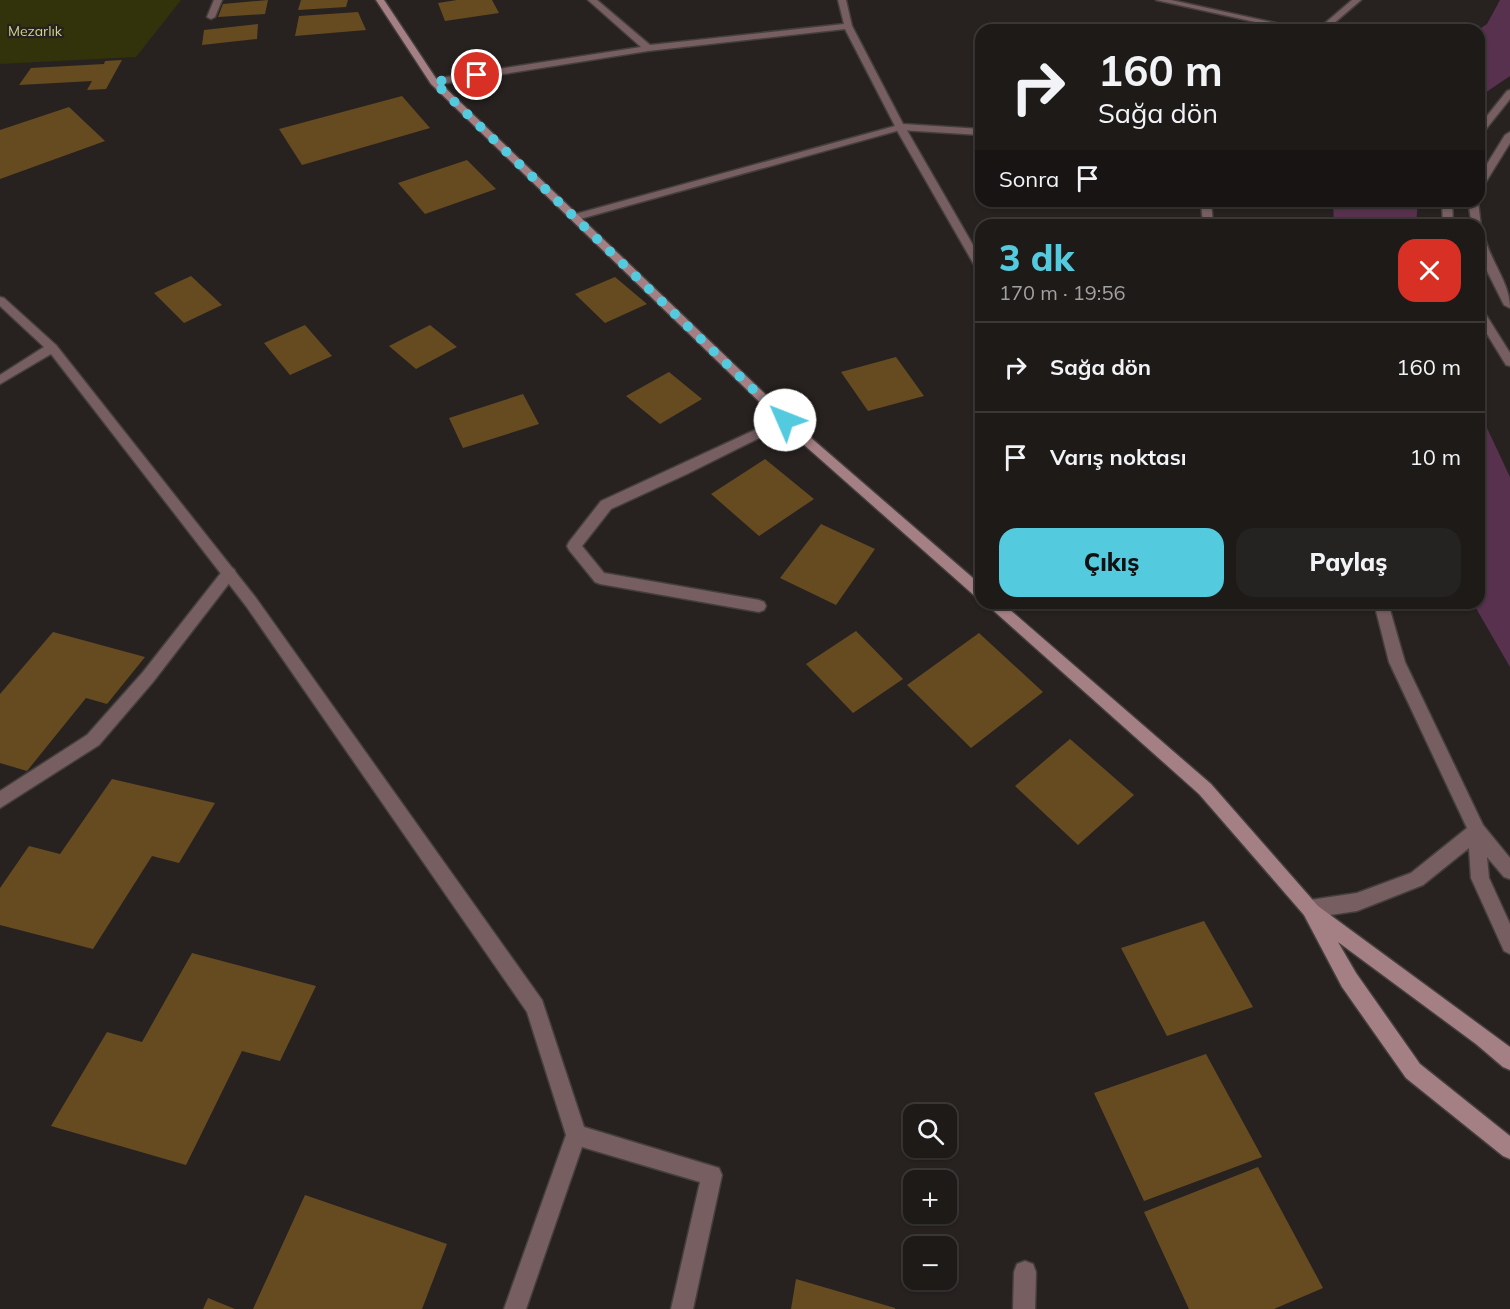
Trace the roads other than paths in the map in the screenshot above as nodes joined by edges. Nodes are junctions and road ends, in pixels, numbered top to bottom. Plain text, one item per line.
1 (218, 0) edge
2 (380, 0) edge
3 (592, 0) edge
4 (842, 0) edge
5 (1161, 0) edge
6 (1357, 0) edge
7 (210, 17) dead end
8 (1275, 24) edge
9 (1328, 24) edge
10 (848, 26) junction
11 (648, 48) junction
12 (434, 82) junction
13 (1510, 93) edge
14 (1485, 124) edge
15 (900, 127) junction
16 (975, 132) edge
17 (1510, 135) edge
18 (1485, 175) edge
19 (576, 218) junction
20 (1485, 256) edge
21 (975, 258) edge
22 (0, 300) edge
23 (1510, 305) edge
24 (1485, 322) edge
25 (52, 348) junction
26 (1510, 362) edge
27 (0, 380) edge
28 (785, 420) junction
29 (229, 573) junction
30 (975, 588) edge
31 (759, 606) dead end
32 (999, 609) edge
33 (1383, 609) edge
34 (0, 800) edge
35 (1477, 831) junction
36 (1510, 871) edge
37 (1310, 909) junction
38 (1510, 945) edge
39 (1510, 1060) edge
40 (576, 1135) junction
41 (1510, 1149) edge
42 (1025, 1272) dead end
43 (515, 1309) edge
44 (682, 1309) edge
45 (1024, 1309) edge

1 - 7 street
2 - 12 main road
3 - 11 street
4 - 10 street
5 - 8 street
6 - 9 street
10 - 11 street
10 - 15 street
11 - 12 street
12 - 19 main road
13 - 14 street
15 - 16 street
15 - 19 street
15 - 21 street
17 - 18 street
19 - 28 main road
20 - 23 street
22 - 25 street
24 - 26 street
25 - 27 street
25 - 29 street
28 - 30 main road
28 - 31 street
29 - 34 street
29 - 40 street
32 - 37 main road
33 - 35 street
35 - 36 street
35 - 37 street
35 - 38 street
37 - 39 main road
37 - 41 main road
40 - 43 street
40 - 44 street
42 - 45 street

